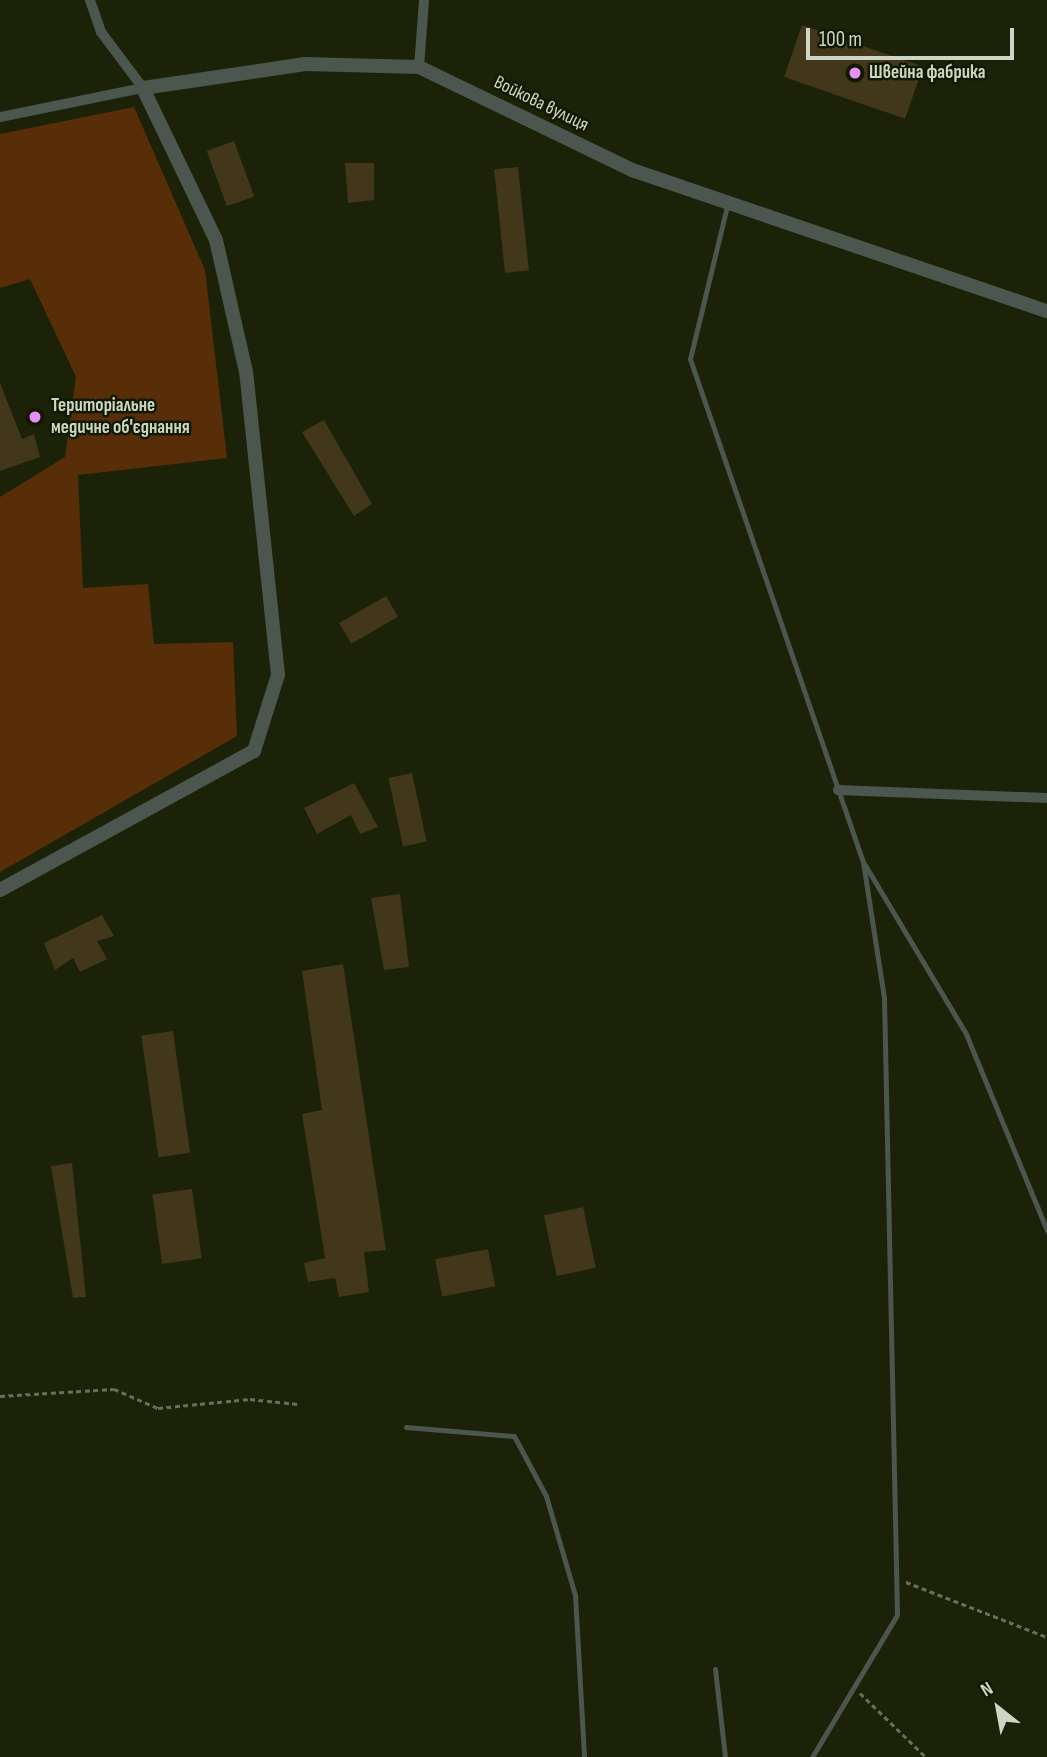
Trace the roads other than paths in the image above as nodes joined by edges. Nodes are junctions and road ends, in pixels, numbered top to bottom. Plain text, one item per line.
1 (90, 0) edge
2 (424, 0) edge
3 (419, 67) junction
4 (143, 88) junction
5 (0, 117) edge
6 (727, 206) junction
7 (1047, 310) edge
8 (838, 789) junction
9 (1047, 798) edge
10 (863, 862) junction
11 (0, 890) edge
12 (1047, 1231) edge
13 (406, 1427) dead end
14 (715, 1669) dead end
15 (584, 1757) edge
16 (725, 1757) edge
17 (813, 1757) edge

1 - 4 street
2 - 3 street
3 - 4 street, Войкова вулиця
3 - 6 street, Войкова вулиця
4 - 5 street, Войкова вулиця
4 - 11 street
6 - 7 street, Войкова вулиця
6 - 8 lane
8 - 9 street
8 - 10 lane
10 - 12 lane
10 - 17 lane
13 - 15 lane
14 - 16 lane

